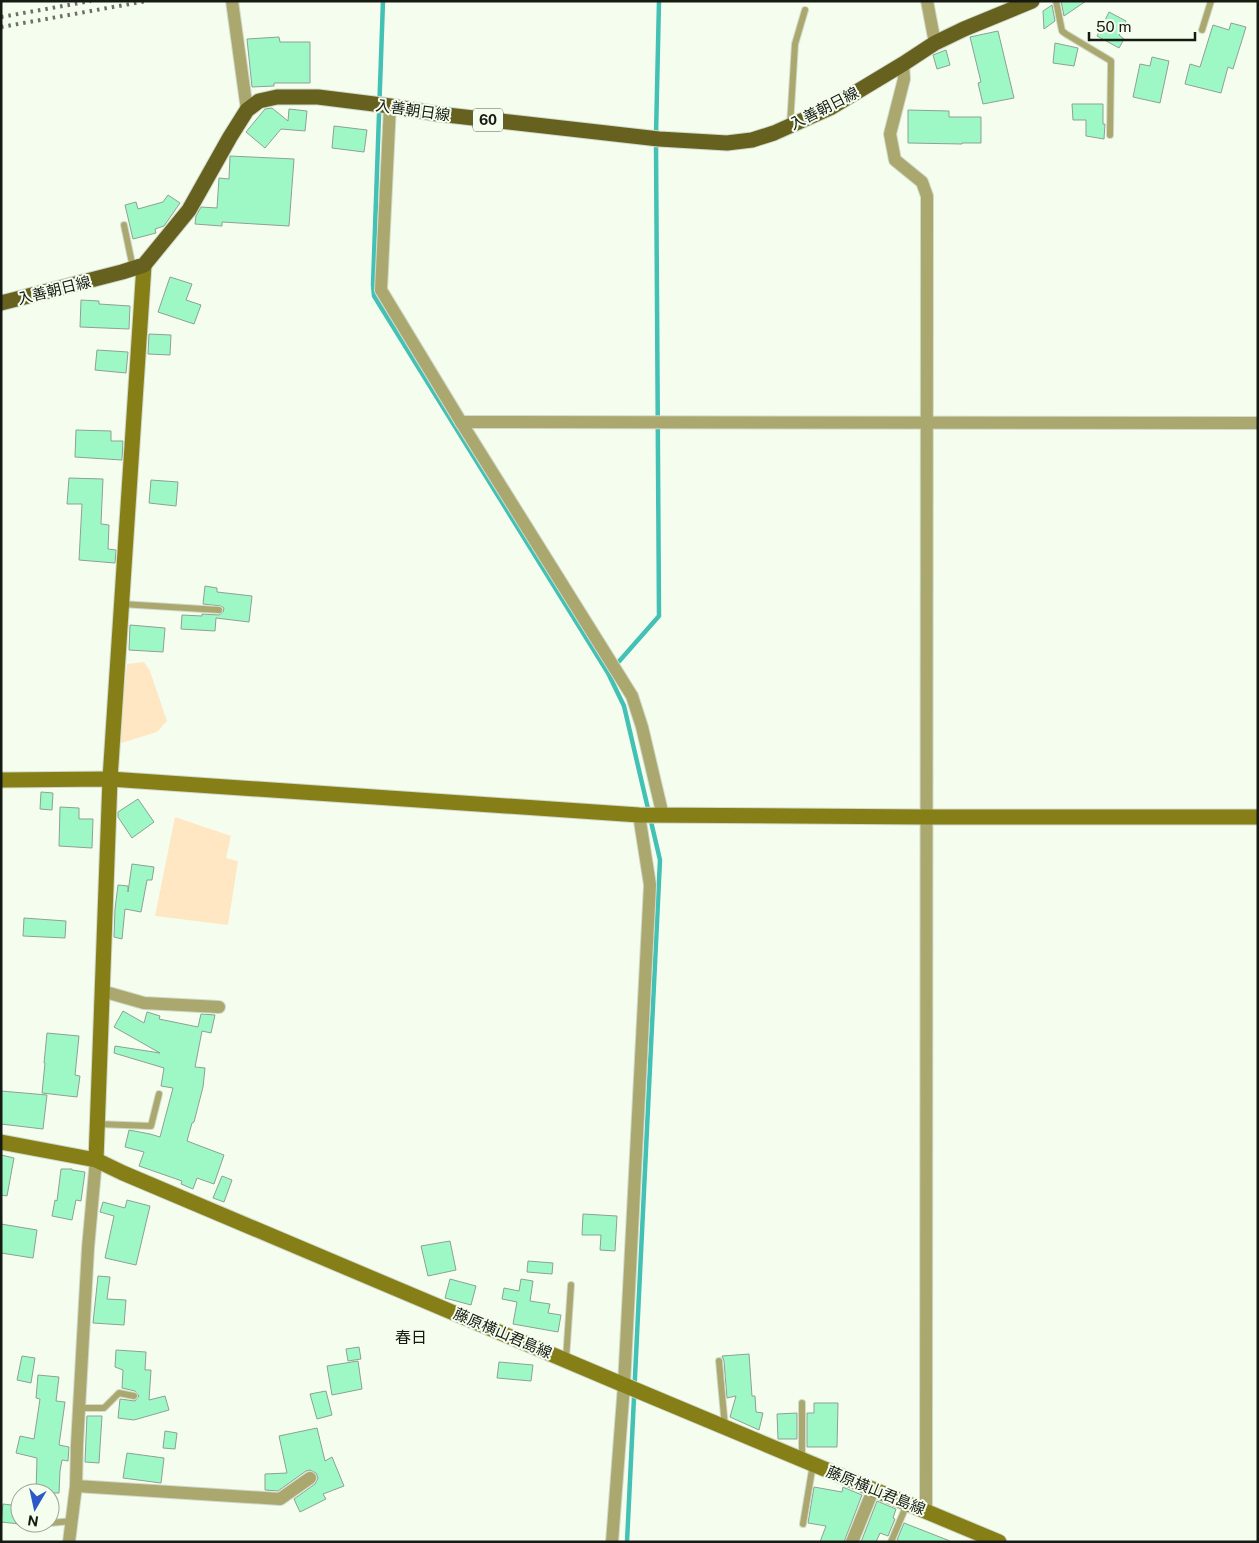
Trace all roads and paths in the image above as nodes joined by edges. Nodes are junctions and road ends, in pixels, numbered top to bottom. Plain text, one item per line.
1 (232, 1) edge
2 (927, 1) edge
3 (1032, 1) edge
4 (1056, 1) edge
5 (1211, 1) edge
6 (804, 10) dead end
7 (1202, 30) dead end
8 (935, 43) junction
9 (903, 64) junction
10 (390, 106) junction
11 (247, 110) junction
12 (790, 126) junction
13 (1110, 136) dead end
14 (124, 225) dead end
15 (138, 267) junction
16 (1, 303) edge
17 (461, 422) junction
18 (926, 423) junction
19 (1258, 423) edge
20 (121, 604) junction
21 (219, 610) dead end
22 (110, 779) junction
23 (1, 780) edge
24 (640, 815) junction
25 (663, 816) junction
26 (1258, 817) edge
27 (926, 818) junction
28 (102, 991) junction
29 (219, 1008) dead end
30 (159, 1094) dead end
31 (97, 1124) junction
32 (1, 1142) edge
33 (96, 1160) junction
34 (571, 1285) dead end
35 (566, 1360) junction
36 (719, 1361) dead end
37 (624, 1385) junction
38 (134, 1396) dead end
39 (802, 1403) dead end
40 (79, 1408) junction
41 (726, 1428) junction
42 (808, 1462) junction
43 (310, 1478) dead end
44 (76, 1486) junction
45 (873, 1490) junction
46 (907, 1502) junction
47 (926, 1511) junction
48 (72, 1521) junction
49 (60, 1522) edge
50 (803, 1524) dead end
51 (69, 1542) edge
52 (612, 1542) edge
53 (852, 1542) edge
54 (891, 1542) edge
55 (999, 1542) edge

1 - 11 street
2 - 8 street
3 - 8 main road, 入善朝日線 / 60
4 - 13 lane
5 - 7 lane
6 - 12 lane
8 - 9 main road, 入善朝日線 / 60
9 - 12 main road, 入善朝日線 / 60
9 - 18 street
10 - 11 main road, 入善朝日線 / 60
10 - 12 main road, 入善朝日線 / 60
10 - 17 street
11 - 15 main road
14 - 15 lane
15 - 16 main road, 入善朝日線
15 - 20 street
17 - 18 street
17 - 25 street
18 - 19 street
18 - 27 street
20 - 21 lane
20 - 22 street
22 - 23 street
22 - 24 street
22 - 28 street
24 - 25 street
24 - 37 street
25 - 27 street
26 - 27 street
27 - 47 street
28 - 29 street
28 - 31 street
30 - 31 lane
31 - 33 street
32 - 33 street, 藤原横山君島線
33 - 35 street, 藤原横山君島線
33 - 40 street
34 - 35 lane
35 - 37 street, 藤原横山君島線
36 - 41 lane
37 - 41 street, 藤原横山君島線
37 - 52 street
38 - 40 lane
39 - 42 lane
40 - 44 street
41 - 42 street, 藤原横山君島線
42 - 45 street, 藤原横山君島線
42 - 50 lane
43 - 44 street
44 - 48 street
45 - 46 street, 藤原横山君島線
45 - 53 street
46 - 47 street, 藤原横山君島線
46 - 54 lane
47 - 55 street, 藤原横山君島線
48 - 49 lane
48 - 51 street

